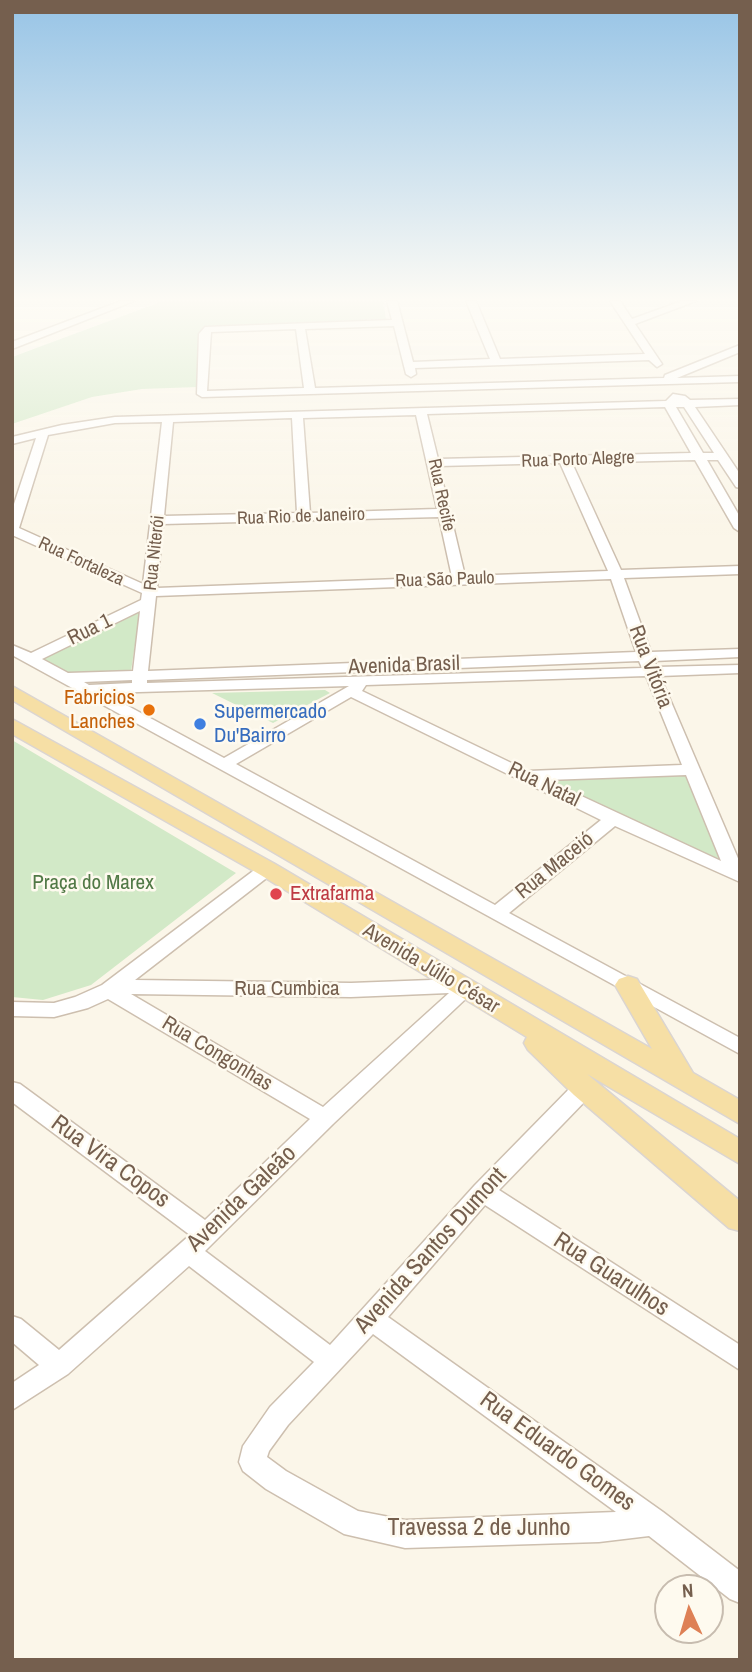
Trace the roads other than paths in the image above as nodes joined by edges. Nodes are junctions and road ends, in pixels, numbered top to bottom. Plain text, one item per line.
1 (202, 379) edge
2 (308, 379) edge
3 (413, 379) edge
4 (667, 379) joint
5 (642, 381) joint
6 (415, 388) junction
7 (310, 391) junction
8 (672, 400) junction
9 (740, 402) edge
10 (688, 404) junction
11 (421, 412) junction
12 (297, 415) junction
13 (168, 419) junction
14 (43, 434) junction
15 (12, 441) edge
16 (722, 456) junction
17 (696, 457) junction
18 (565, 461) junction
19 (434, 463) junction
20 (740, 484) edge
21 (444, 513) junction
22 (304, 517) junction
23 (159, 520) junction
24 (740, 528) edge
25 (12, 530) edge
26 (740, 570) edge
27 (616, 575) junction
28 (459, 579) junction
29 (150, 596) junction
30 (12, 649) edge
31 (740, 653) edge
32 (31, 659) junction
33 (649, 664) junction
34 (740, 669) edge
35 (68, 678) junction
36 (361, 680) junction
37 (139, 681) junction
38 (90, 689) junction
39 (12, 692) edge
40 (12, 725) edge
41 (223, 765) junction
42 (691, 770) junction
43 (525, 776) junction
44 (614, 819) junction
45 (267, 869) junction
46 (737, 875) edge
47 (496, 914) junction
48 (628, 985) junction
49 (112, 988) junction
50 (461, 988) junction
51 (12, 1010) edge
52 (510, 1016) junction
53 (740, 1047) edge
54 (682, 1079) junction
55 (584, 1088) junction
56 (12, 1090) edge
57 (740, 1113) edge
58 (325, 1118) junction
59 (740, 1153) edge
60 (482, 1192) junction
61 (740, 1219) edge
62 (207, 1234) junction
63 (188, 1252) junction
64 (371, 1319) junction
65 (12, 1327) edge
66 (740, 1359) edge
67 (331, 1360) junction
68 (59, 1366) junction
69 (12, 1398) edge
70 (279, 1416) joint
71 (653, 1521) junction
72 (740, 1588) edge

1 - 7 street
2 - 7 street
3 - 6 street
4 - 5 street
4 - 8 street
5 - 6 street
6 - 7 street
8 - 10 street
8 - 11 street
8 - 17 street
9 - 10 street
10 - 16 street
11 - 12 street
11 - 19 street, Rua Recife
12 - 13 street
12 - 22 street
13 - 14 street
13 - 23 street, Rua Niterói
14 - 15 street
14 - 25 street
16 - 17 street, Rua Porto Alegre
16 - 20 street
17 - 18 street, Rua Porto Alegre
17 - 24 street
18 - 19 street, Rua Porto Alegre
18 - 27 street, Rua Vitória
19 - 21 street, Rua Recife
21 - 22 street, Rua Rio de Janeiro
21 - 28 street, Rua Recife
22 - 23 street, Rua Rio de Janeiro
23 - 29 street, Rua Niterói
25 - 29 street, Rua Fortaleza
26 - 27 street, Rua São Paulo
27 - 28 street, Rua São Paulo
27 - 33 street, Rua Vitória
28 - 29 street, Rua São Paulo
29 - 32 street, Rua 1
29 - 37 street, Rua Niterói
30 - 32 street
31 - 33 street, Avenida Brasil
32 - 35 street
33 - 34 street, Avenida Brasil
33 - 36 street, Avenida Brasil
33 - 42 street, Rua Vitória
35 - 37 street, Avenida Brasil
35 - 38 street
36 - 37 street, Avenida Brasil
36 - 41 street
36 - 43 street, Rua Natal
37 - 38 street, Avenida Brasil
38 - 41 street
39 - 54 main road, Avenida Júlio César
40 - 45 main road, Avenida Júlio César
41 - 47 street
42 - 43 street
42 - 46 street, Rua Vitória
43 - 44 street, Rua Natal
44 - 46 street, Rua Natal
44 - 47 street, Rua Maceió
45 - 49 street
45 - 50 main road, Avenida Júlio César
47 - 48 street
48 - 53 street
48 - 54 main road
49 - 50 street, Rua Cumbica
49 - 51 street
49 - 58 street, Rua Congonhas
50 - 52 main road, Avenida Júlio César
50 - 58 street, Avenida Galeão
52 - 55 main road
52 - 59 main road, Avenida Júlio César
54 - 57 main road, Avenida Júlio César
55 - 60 street, Avenida Santos Dumont
55 - 61 main road
56 - 62 street, Rua Vira Copos
58 - 62 street, Avenida Galeão
60 - 64 street, Avenida Santos Dumont
60 - 66 street, Rua Guarulhos
62 - 63 street, Avenida Galeão
63 - 67 street
63 - 68 street, Avenida Galeão
64 - 67 street, Avenida Santos Dumont
64 - 71 street, Rua Eduardo Gomes
65 - 68 street
67 - 70 street, Avenida Santos Dumont
68 - 69 street, Avenida Galeão
70 - 71 street, Travessa 2 de Junho
71 - 72 street, Rua Eduardo Gomes

